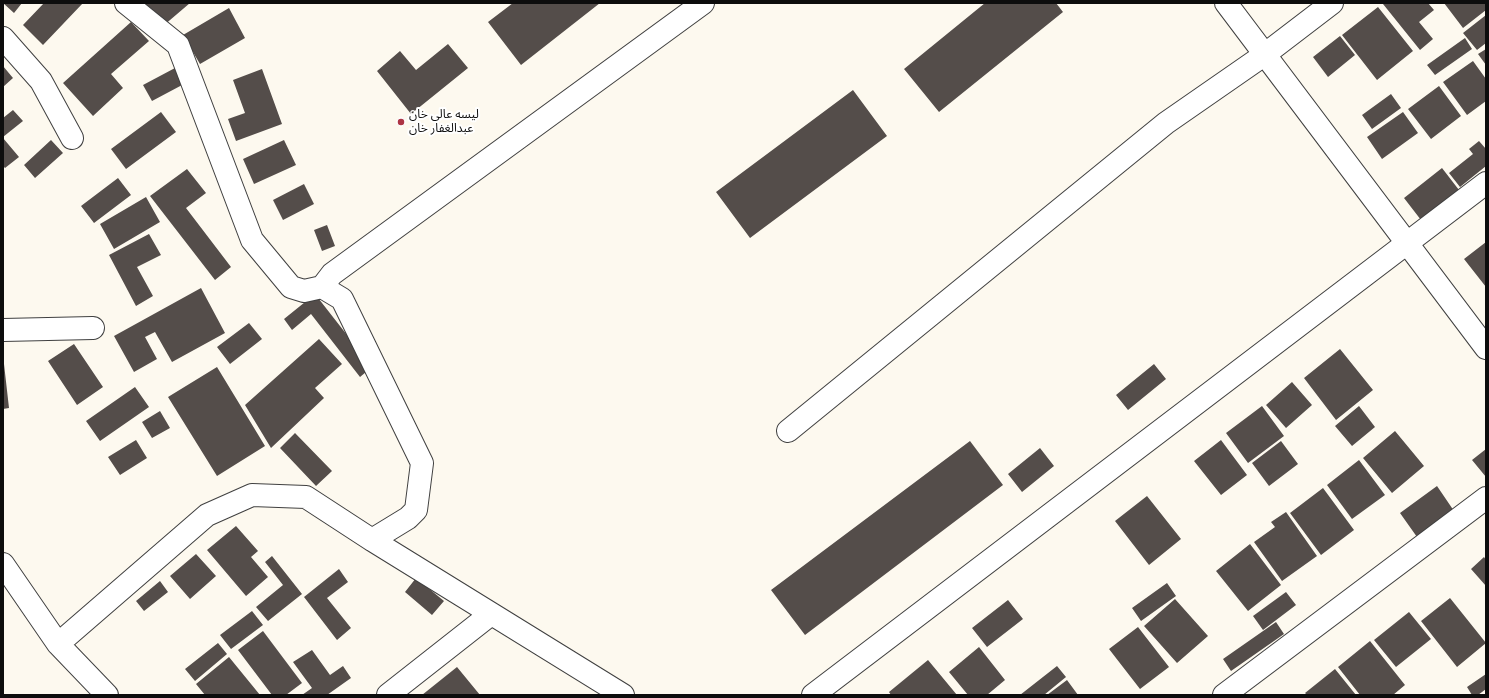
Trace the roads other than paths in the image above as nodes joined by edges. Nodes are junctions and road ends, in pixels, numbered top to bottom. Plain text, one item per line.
1 (126, 3) edge
2 (703, 3) edge
3 (1226, 3) edge
4 (1332, 3) edge
5 (3, 38) edge
6 (1264, 55) junction
7 (72, 138) dead end
8 (1486, 183) edge
9 (1407, 243) junction
10 (322, 287) junction
11 (92, 328) dead end
12 (3, 330) edge
13 (1486, 348) edge
14 (788, 431) dead end
15 (1486, 498) edge
16 (372, 540) junction
17 (3, 564) edge
18 (491, 614) junction
19 (58, 644) junction
20 (107, 695) edge
21 (388, 695) edge
22 (622, 695) edge
23 (813, 695) edge
24 (1224, 695) edge

1 - 10 street
2 - 10 street
3 - 6 street
4 - 6 street
5 - 7 street
6 - 9 street
6 - 14 street
8 - 9 street
9 - 13 street
9 - 23 street
10 - 16 street
11 - 12 street
15 - 24 street
16 - 18 street
16 - 19 street
17 - 19 street
18 - 21 street
18 - 22 street
19 - 20 street

